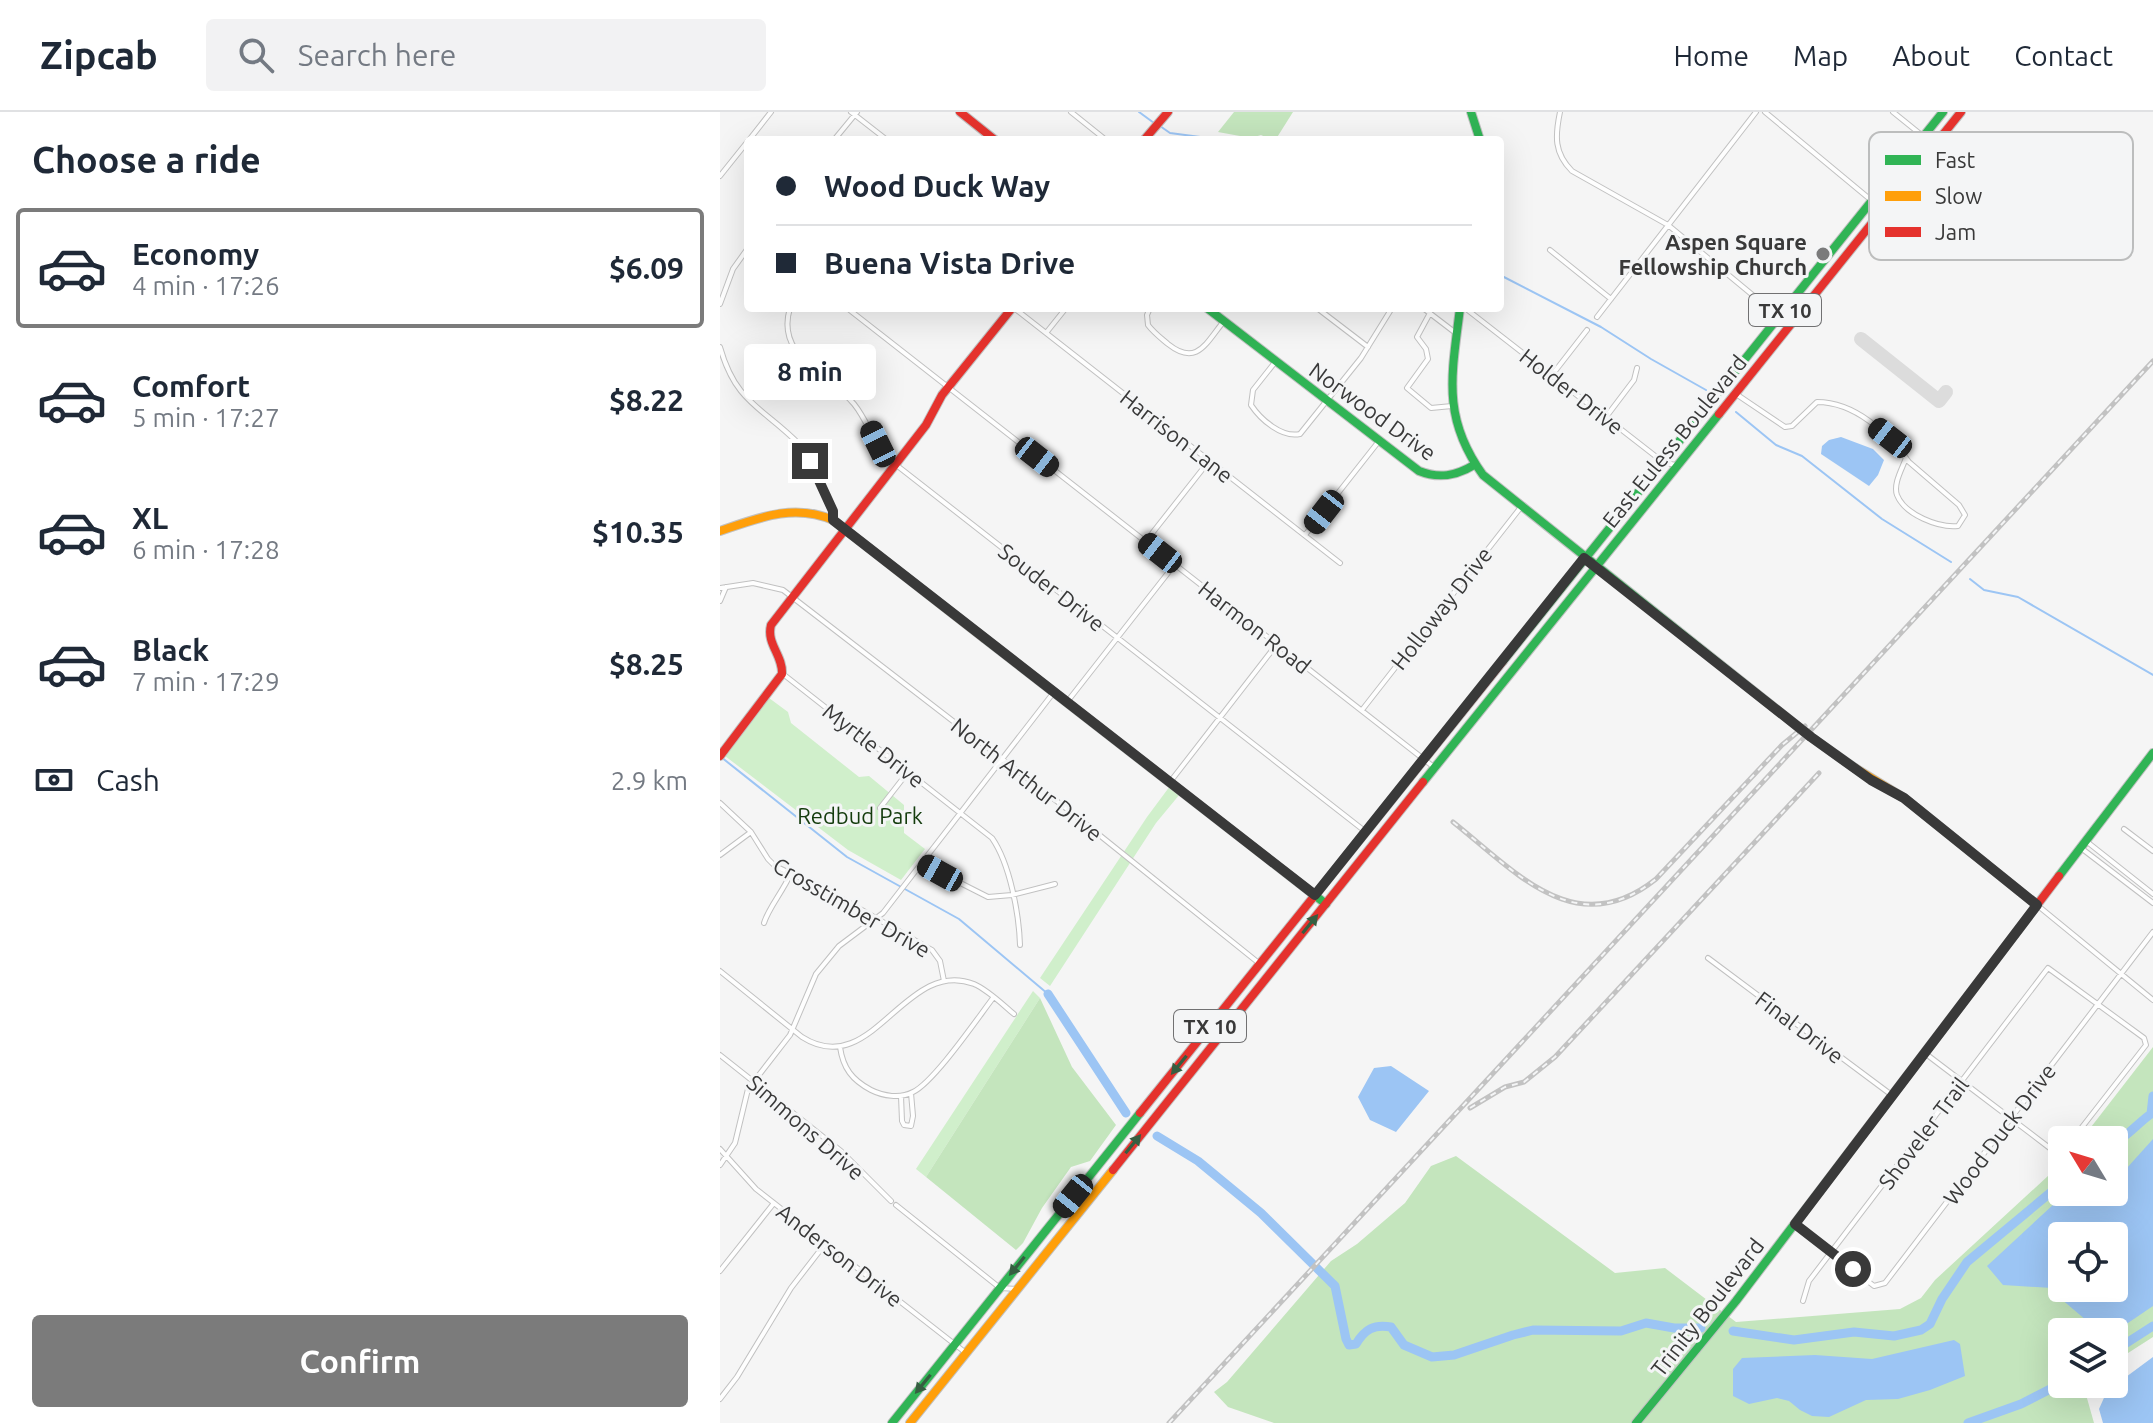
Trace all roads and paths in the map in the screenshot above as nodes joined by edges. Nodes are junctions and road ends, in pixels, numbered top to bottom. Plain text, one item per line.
1 (771, 112) edge
2 (960, 112) edge
3 (1071, 112) edge
4 (1168, 112) edge
5 (1471, 112) edge
6 (1560, 112) edge
7 (1756, 112) edge
8 (1765, 112) edge
9 (1893, 112) edge
10 (1943, 112) edge
11 (1961, 112) edge
12 (854, 113) edge
13 (1918, 132) edge
14 (1928, 132) edge
15 (1945, 132) edge
16 (751, 136) edge
17 (837, 136) edge
18 (882, 136) edge
19 (990, 136) edge
20 (1101, 136) edge
21 (1148, 136) edge
22 (1479, 136) edge
23 (744, 145) edge
24 (720, 176) edge
25 (1869, 198) edge
26 (1869, 206) edge
27 (1668, 225) junction
28 (1869, 228) edge
29 (1550, 250) dead end
30 (744, 254) edge
31 (1611, 299) junction
32 (720, 304) edge
33 (789, 312) edge
34 (852, 312) edge
35 (1010, 312) edge
36 (1018, 312) edge
37 (1063, 312) edge
38 (1149, 312) edge
39 (1212, 312) edge
40 (1322, 312) edge
41 (1390, 312) edge
42 (1463, 312) edge
43 (1467, 312) edge
44 (1430, 313) joint
45 (1597, 317) dead end
46 (1779, 317) junction
47 (1224, 321) junction
48 (1587, 330) dead end
49 (1046, 333) junction
50 (1457, 334) junction
51 (720, 347) edge
52 (1368, 347) junction
53 (1276, 361) junction
54 (1637, 368) dead end
55 (1552, 375) junction
56 (948, 388) junction
57 (1736, 394) junction
58 (1328, 401) junction
59 (1452, 406) junction
60 (1606, 417) junction
61 (1379, 441) junction
62 (1906, 458) junction
63 (1209, 461) junction
64 (1663, 462) junction
65 (895, 464) junction
66 (1474, 465) junction
67 (1678, 466) junction
68 (1521, 507) junction
69 (833, 520) junction
70 (845, 529) junction
71 (720, 531) edge
72 (1305, 535) junction
73 (1146, 542) junction
74 (1584, 558) junction
75 (1340, 563) dead end
76 (1175, 564) junction
77 (1595, 567) junction
78 (723, 588) edge
79 (793, 597) junction
80 (720, 601) edge
81 (1117, 637) junction
82 (1277, 644) junction
83 (782, 674) junction
84 (1054, 692) junction
85 (1067, 702) junction
86 (1362, 710) junction
87 (1220, 717) junction
88 (2153, 753) edge
89 (722, 754) edge
90 (1002, 759) junction
91 (1424, 759) junction
92 (1435, 768) junction
93 (908, 771) junction
94 (1170, 782) junction
95 (720, 803) edge
96 (880, 808) dead end
97 (961, 812) junction
98 (2124, 829) dead end
99 (751, 832) junction
100 (1366, 832) junction
101 (2083, 845) junction
102 (2153, 851) edge
103 (720, 855) edge
104 (921, 863) junction
105 (790, 875) junction
106 (1055, 884) dead end
107 (2153, 894) edge
108 (1012, 895) junction
109 (1315, 895) junction
110 (2153, 903) edge
111 (1326, 904) junction
112 (2037, 905) junction
113 (877, 918) junction
114 (764, 923) dead end
115 (2153, 932) edge
116 (1020, 945) dead end
117 (1708, 958) dead end
118 (1260, 964) junction
119 (720, 971) edge
120 (2120, 973) junction
121 (944, 981) junction
122 (993, 998) junction
123 (2153, 1000) edge
124 (2098, 1005) junction
125 (1014, 1014) dead end
126 (793, 1030) junction
127 (840, 1047) junction
128 (1925, 1053) junction
129 (720, 1055) edge
130 (753, 1082) junction
131 (1962, 1082) junction
132 (911, 1093) junction
133 (901, 1096) junction
134 (1893, 1096) junction
135 (2011, 1119) junction
136 (2083, 1126) edge
137 (2048, 1147) edge
138 (720, 1149) edge
139 (726, 1157) junction
140 (720, 1165) edge
141 (1073, 1196) junction
142 (891, 1201) dead end
143 (774, 1203) junction
144 (896, 1205) dead end
145 (1085, 1205) junction
146 (1795, 1224) junction
147 (825, 1244) junction
148 (1832, 1252) junction
149 (720, 1271) edge
150 (1000, 1288) junction
151 (1017, 1289) junction
152 (1803, 1301) dead end
153 (954, 1344) junction
154 (966, 1353) junction
155 (720, 1399) edge
156 (892, 1423) edge
157 (910, 1423) edge
158 (1636, 1423) edge

1 - 16 street
2 - 19 main road
3 - 20 street
4 - 21 main road
5 - 22 main road
6 - 27 street
7 - 27 street
8 - 25 street
9 - 13 street
10 - 14 main road, East Euless Boulevard / TX 10
11 - 15 main road, East Euless Boulevard / TX 10
12 - 17 street
12 - 18 street
23 - 24 street
26 - 46 main road, East Euless Boulevard / TX 10
27 - 31 street
27 - 46 street
28 - 57 main road, East Euless Boulevard / TX 10
29 - 31 street
30 - 32 street
31 - 45 street
33 - 65 street, Souder Drive
34 - 56 street, Harmon Road
35 - 56 main road
36 - 49 street, Harrison Lane
37 - 49 street
38 - 47 street
39 - 47 main road, Norwood Drive
40 - 52 street
41 - 52 street
42 - 50 main road
43 - 55 street, Holder Drive
44 - 50 street
44 - 59 street
46 - 64 main road, East Euless Boulevard / TX 10
47 - 53 main road, Norwood Drive
48 - 55 street
49 - 63 street, Harrison Lane
50 - 59 main road
51 - 69 street
52 - 58 street
53 - 58 main road, Norwood Drive
53 - 58 street
54 - 60 street
55 - 60 street, Holder Drive
56 - 65 main road
56 - 73 street, Harmon Road
57 - 62 street
57 - 67 main road, East Euless Boulevard / TX 10
58 - 61 main road, Norwood Drive
59 - 66 main road
60 - 64 street, Holder Drive
61 - 66 main road, Norwood Drive
61 - 72 street
62 - 62 street
63 - 72 street, Harrison Lane
63 - 73 street
64 - 67 street, Holder Drive
64 - 74 main road, East Euless Boulevard / TX 10
65 - 70 main road
65 - 81 street, Souder Drive
66 - 68 main road
67 - 77 main road, East Euless Boulevard / TX 10
68 - 74 main road
68 - 86 street, Holloway Drive
69 - 70 main road
69 - 71 main road
70 - 79 main road
70 - 84 main road
72 - 75 street, Harrison Lane
73 - 76 street, Harmon Road
74 - 77 main road
74 - 91 main road, TX 10
76 - 81 street
76 - 82 street, Harmon Road
77 - 92 main road, TX 10
77 - 112 main road
78 - 79 street, North Arthur Drive
78 - 80 street
79 - 83 main road
79 - 90 street, North Arthur Drive
81 - 85 street
81 - 87 street, Souder Drive
82 - 86 street, Harmon Road
82 - 87 street
83 - 89 main road
83 - 93 street, Myrtle Drive
84 - 85 main road
84 - 90 street
85 - 94 main road
86 - 91 street, Harmon Road
87 - 94 street
87 - 100 street, Souder Drive
88 - 101 main road, Trinity Boulevard
90 - 97 street
90 - 118 street, North Arthur Drive
91 - 92 street, Harmon Road
91 - 100 main road, TX 10
92 - 111 main road, TX 10
93 - 96 street
93 - 97 street, Myrtle Drive
94 - 109 main road
95 - 99 street, Crosstimber Drive
97 - 104 street
97 - 108 street, Myrtle Drive
98 - 102 street
99 - 103 street
99 - 105 street, Crosstimber Drive
100 - 109 main road, TX 10
101 - 107 street
101 - 110 street
101 - 112 main road, Trinity Boulevard
104 - 108 street
104 - 113 street
105 - 113 street, Crosstimber Drive
105 - 114 street
106 - 108 street
108 - 116 street, Myrtle Drive
109 - 111 main road
109 - 118 main road, TX 10
145 -> 111 main road, TX 10
112 - 120 street
112 - 128 main road, Trinity Boulevard
113 - 121 street, Crosstimber Drive
113 - 126 street
115 - 120 street, Wood Duck Drive
117 - 134 street, Final Drive
118 -> 141 main road, TX 10
119 - 126 street
120 - 123 street
120 - 124 street, Wood Duck Drive
121 - 122 street
121 - 127 street
122 - 125 street
122 - 132 street
124 - 131 street, Shoveler Trail
124 - 135 street, Wood Duck Drive
124 - 136 street
126 - 127 street
126 - 130 street
127 - 133 street
128 - 131 street
128 - 134 main road, Trinity Boulevard
129 - 130 street, Simmons Drive
130 - 139 street
130 - 142 street, Simmons Drive
131 - 135 street
131 - 148 street, Shoveler Trail
132 - 133 street
132 - 133 street
134 - 146 main road, Trinity Boulevard
135 - 137 street
135 - 148 street, Wood Duck Drive
138 - 139 street, Anderson Drive
139 - 140 street
139 - 143 street, Anderson Drive
141 - 145 main road
141 -> 150 main road, TX 10
143 - 147 street, Anderson Drive
143 - 149 street
144 - 150 street
145 - 151 main road, TX 10
146 - 148 street
146 - 158 main road, Trinity Boulevard
147 - 153 street, Anderson Drive
147 - 155 street
148 - 152 street, Shoveler Trail
150 - 151 street
150 - 153 main road, TX 10
151 - 154 main road, TX 10
153 - 154 street, Anderson Drive
153 -> 156 main road, TX 10
154 - 157 main road, TX 10

